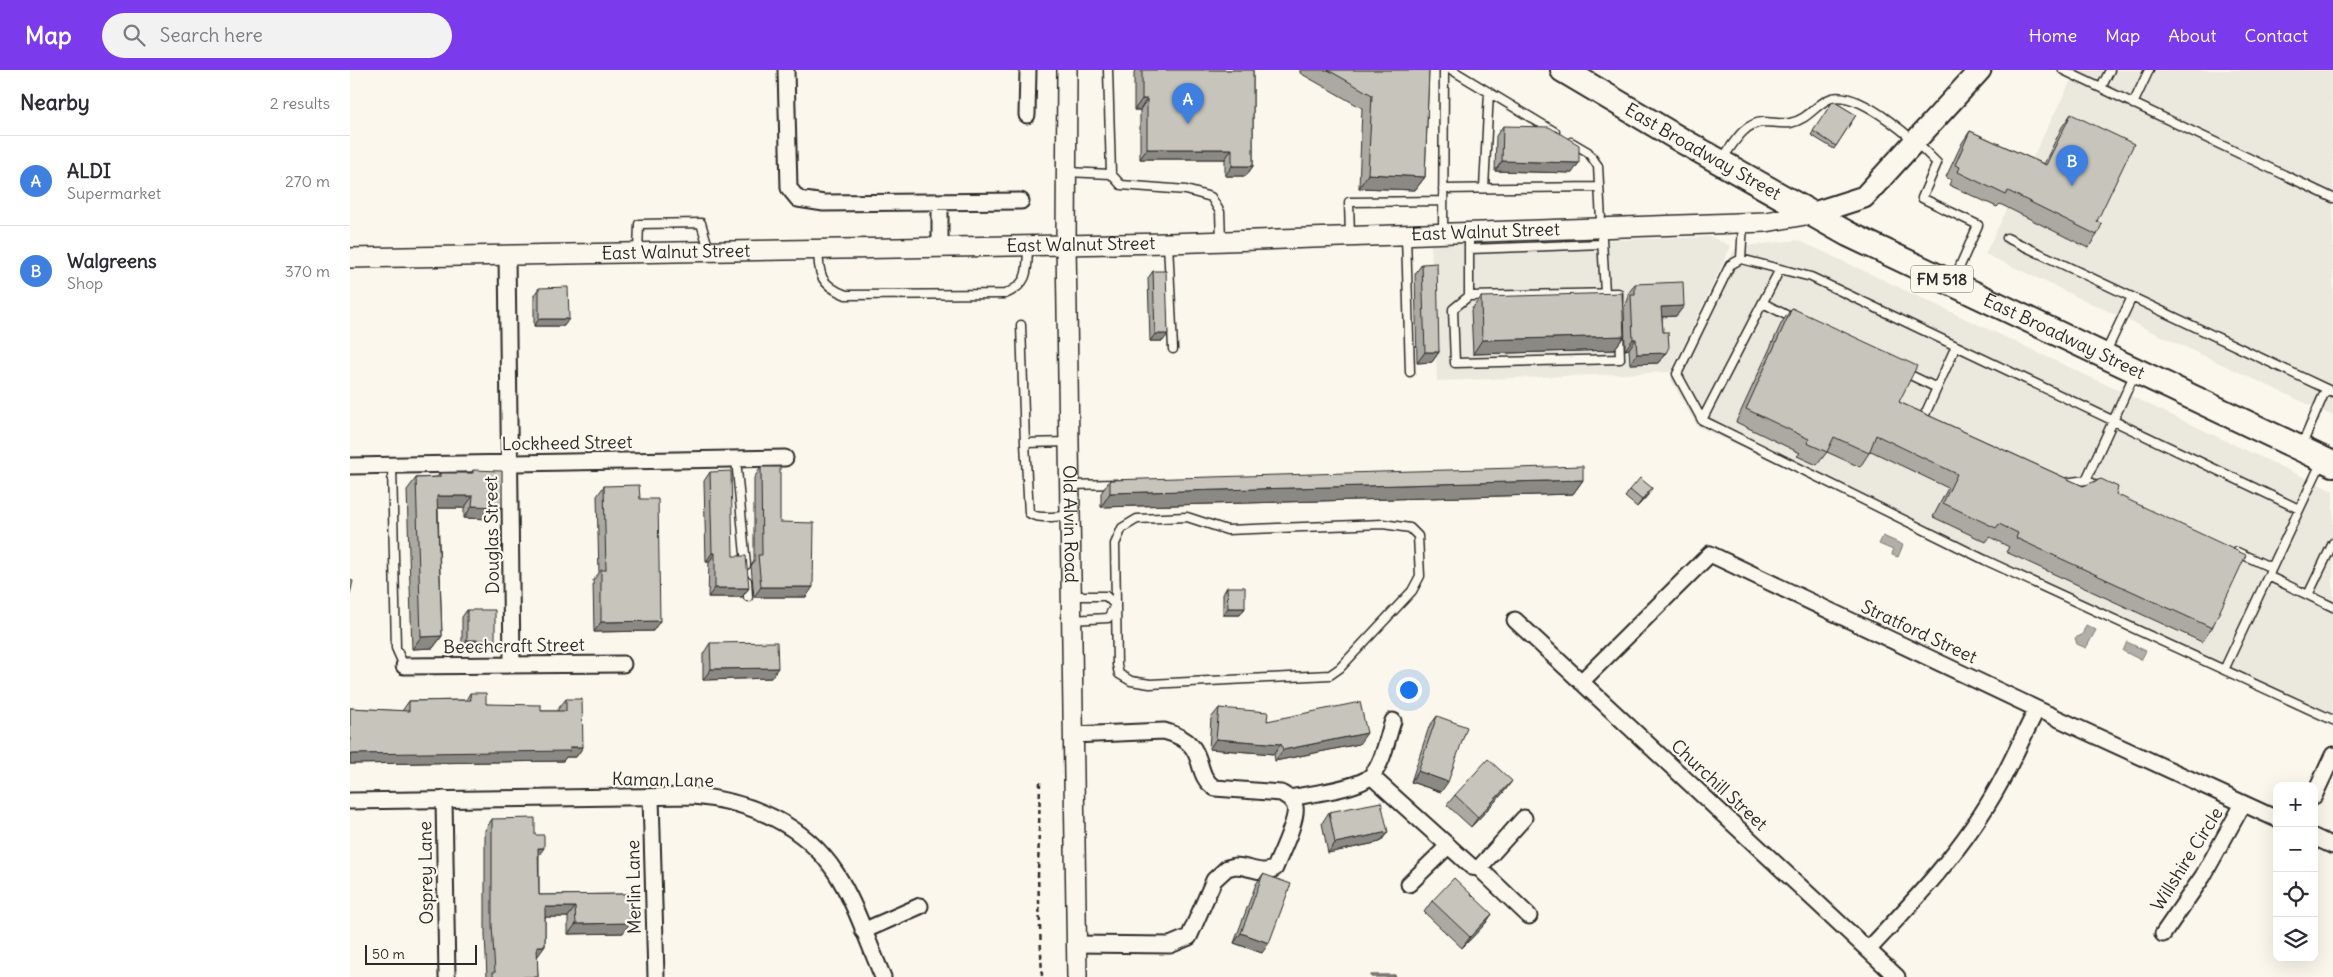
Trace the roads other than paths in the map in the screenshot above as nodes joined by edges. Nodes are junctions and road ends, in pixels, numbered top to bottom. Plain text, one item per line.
1 (786, 70) edge
2 (1028, 70) edge
3 (1067, 70) edge
4 (1108, 70) edge
5 (1444, 70) edge
6 (1452, 70) edge
7 (1563, 70) edge
8 (1980, 70) edge
9 (2063, 70) edge
10 (2110, 70) edge
11 (2148, 70) edge
12 (2101, 88) junction
13 (1489, 92) junction
14 (2134, 104) junction
15 (1027, 115) dead end
16 (1915, 141) junction
17 (1720, 162) junction
18 (1066, 172) junction
19 (1111, 174) junction
20 (1599, 187) junction
21 (1443, 188) junction
22 (1484, 188) junction
23 (2333, 198) edge
24 (1443, 200) junction
25 (1021, 201) dead end
26 (940, 202) junction
27 (1811, 214) junction
28 (1744, 223) junction
29 (1443, 234) junction
30 (1406, 235) junction
31 (1601, 236) junction
32 (1350, 238) junction
33 (2007, 238) dead end
34 (1222, 241) junction
35 (1469, 241) junction
36 (1168, 243) junction
37 (1066, 244) junction
38 (1028, 245) junction
39 (940, 247) junction
40 (818, 249) junction
41 (710, 251) junction
42 (638, 252) junction
43 (507, 255) junction
44 (350, 258) edge
45 (1742, 259) junction
46 (1780, 269) junction
47 (1952, 284) junction
48 (1604, 293) junction
49 (1469, 296) junction
50 (2132, 297) junction
51 (1762, 303) junction
52 (1619, 312) edge
53 (1619, 321) edge
54 (1806, 324) edge
55 (1021, 325) dead end
56 (1956, 346) junction
57 (1173, 349) dead end
58 (2104, 355) junction
59 (1893, 367) edge
60 (2136, 371) junction
61 (1410, 372) dead end
62 (1937, 388) junction
63 (2329, 391) edge
64 (1702, 420) junction
65 (2113, 421) junction
66 (1930, 426) edge
67 (1069, 442) junction
68 (1026, 443) junction
69 (2300, 448) junction
70 (785, 458) dead end
71 (736, 459) junction
72 (2328, 461) edge
73 (510, 463) junction
74 (392, 465) junction
75 (350, 466) edge
76 (2086, 480) junction
77 (1124, 484) edge
78 (2056, 484) edge
79 (1069, 485) junction
80 (2112, 493) edge
81 (2299, 509) junction
82 (1070, 516) junction
83 (2333, 543) edge
84 (2227, 547) edge
85 (2272, 568) junction
86 (2268, 576) junction
87 (2308, 595) junction
88 (748, 596) edge
89 (1071, 596) junction
90 (1115, 605) junction
91 (2333, 607) edge
92 (1071, 620) junction
93 (1515, 620) dead end
94 (623, 664) dead end
95 (512, 665) junction
96 (404, 666) joint
97 (2224, 670) junction
98 (1581, 682) junction
99 (2037, 709) junction
100 (2333, 720) edge
101 (1393, 721) dead end
102 (1073, 735) junction
103 (2333, 754) edge
104 (1371, 776) junction
105 (2318, 787) edge
106 (650, 797) junction
107 (1290, 798) junction
108 (444, 799) junction
109 (350, 801) edge
110 (2243, 804) junction
111 (2273, 817) edge
112 (1524, 818) dead end
113 (2318, 839) edge
114 (1448, 846) junction
115 (2333, 846) edge
116 (1480, 868) junction
117 (1409, 884) dead end
118 (920, 906) dead end
119 (1528, 916) dead end
120 (863, 931) junction
121 (2163, 934) dead end
122 (1076, 944) junction
123 (1868, 950) junction
124 (447, 977) edge
125 (656, 977) edge
126 (884, 977) edge
127 (1077, 977) edge
128 (1897, 977) edge

1 - 26 street
2 - 15 street
3 - 18 street, Old Alvin Road
4 - 19 lane
5 - 21 lane
6 - 13 lane
7 - 17 main road, East Broadway Street / FM 518
8 - 16 main road
9 - 12 lane
10 - 12 lane
11 - 14 lane
12 - 14 lane
13 - 20 lane
13 - 22 lane
14 - 23 lane
16 - 17 lane
16 - 27 main road
16 - 47 lane
17 - 27 main road, East Broadway Street / FM 518
18 - 19 lane
18 - 37 street, Old Alvin Road
19 - 34 lane
20 - 22 lane
20 - 31 lane
21 - 22 lane
21 - 24 lane
24 - 29 lane
24 - 32 lane
25 - 26 street
26 - 39 street
27 - 28 street, East Walnut Street
27 - 47 main road, East Broadway Street / FM 518
28 - 31 street, East Walnut Street
28 - 45 lane
29 - 30 street, East Walnut Street
29 - 35 street, East Walnut Street
30 - 32 street, East Walnut Street
30 - 61 lane
31 - 35 street, East Walnut Street
31 - 48 lane
32 - 34 street, East Walnut Street
33 - 50 lane
34 - 36 street, East Walnut Street
35 - 49 lane
36 - 37 street, East Walnut Street
36 - 57 lane
37 - 38 street, East Walnut Street
37 - 67 street, Old Alvin Road
38 - 39 street, East Walnut Street
38 - 40 lane
39 - 40 street, East Walnut Street
40 - 41 street, East Walnut Street
41 - 42 street, East Walnut Street
41 - 42 lane
42 - 43 street, East Walnut Street
43 - 44 street, East Walnut Street
43 - 73 street, Douglas Street
45 - 46 lane
45 - 64 lane
46 - 51 lane
46 - 56 lane
47 - 58 main road, East Broadway Street / FM 518
48 - 49 lane
48 - 52 lane
49 - 53 lane
50 - 58 lane
50 - 63 lane
51 - 54 lane
51 - 64 lane
55 - 68 lane
56 - 62 lane
56 - 65 lane
58 - 60 main road, East Broadway Street / FM 518
59 - 62 lane
60 - 65 lane
60 - 69 main road, East Broadway Street / FM 518
62 - 66 lane
63 - 69 lane
64 - 97 lane
65 - 76 lane
65 - 81 lane
67 - 68 lane
67 - 79 street, Old Alvin Road
68 - 82 lane
69 - 72 main road, East Broadway Street / FM 518
70 - 71 street, Lockheed Street
71 - 73 street, Lockheed Street
71 - 88 lane
72 - 81 lane
73 - 74 street, Lockheed Street
73 - 95 street, Douglas Street
74 - 75 street, Lockheed Street
74 - 96 lane
76 - 78 lane
76 - 80 lane
77 - 79 lane
79 - 82 street, Old Alvin Road
81 - 85 lane
82 - 89 street, Old Alvin Road
83 - 87 lane
84 - 85 lane
85 - 86 lane
86 - 87 lane
86 - 97 lane
87 - 91 lane
89 - 90 lane
89 - 92 street, Old Alvin Road
90 - 90 lane
90 - 92 lane
92 - 102 street, Old Alvin Road
93 - 98 street, Churchill Street
94 - 95 street, Beechcraft Street
95 - 96 street, Beechcraft Street
97 - 100 lane
98 - 99 street, Stratford Street
98 - 123 street, Churchill Street
99 - 110 street, Stratford Street
99 - 123 street
101 - 104 street
102 - 107 street
102 - 122 street, Old Alvin Road
103 - 105 street
104 - 107 street
104 - 114 street
106 - 108 street, Kaman Lane
106 - 120 street, Kaman Lane
106 - 125 street, Merlin Lane
107 - 122 street
108 - 109 street, Kaman Lane
108 - 124 street, Osprey Lane
110 - 111 street, Stratford Street
110 - 121 street, Willshire Circle
112 - 116 street
113 - 115 street
114 - 116 street
114 - 117 street
116 - 119 street
118 - 120 street
120 - 126 street, Kaman Lane
122 - 127 street, Old Alvin Road
123 - 128 street, Churchill Street

